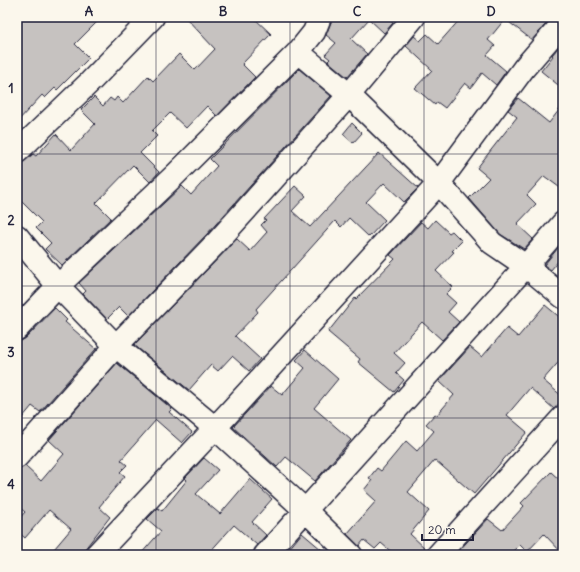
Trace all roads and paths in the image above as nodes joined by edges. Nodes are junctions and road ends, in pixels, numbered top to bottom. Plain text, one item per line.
1 (153, 17) edge
2 (320, 17) edge
3 (414, 17) edge
4 (563, 23) edge
5 (298, 52) junction
6 (349, 95) junction
7 (17, 152) edge
8 (439, 183) junction
9 (563, 224) edge
10 (17, 236) edge
11 (526, 266) junction
12 (58, 286) junction
13 (563, 297) edge
14 (17, 329) edge
15 (116, 346) junction
16 (563, 417) edge
17 (215, 428) junction
18 (17, 457) edge
19 (306, 510) junction
20 (96, 555) edge
21 (265, 555) edge
22 (351, 555) edge
23 (438, 555) edge

1 - 7 street
2 - 5 street
3 - 6 street
4 - 8 street
5 - 6 street
5 - 12 street
6 - 8 street
6 - 15 street
8 - 11 street
8 - 17 street
9 - 11 street
10 - 12 street
11 - 13 street
11 - 19 street
12 - 14 street
12 - 15 street
15 - 17 street
15 - 18 street
16 - 23 street
17 - 19 street
17 - 20 street
19 - 21 street
19 - 22 street

